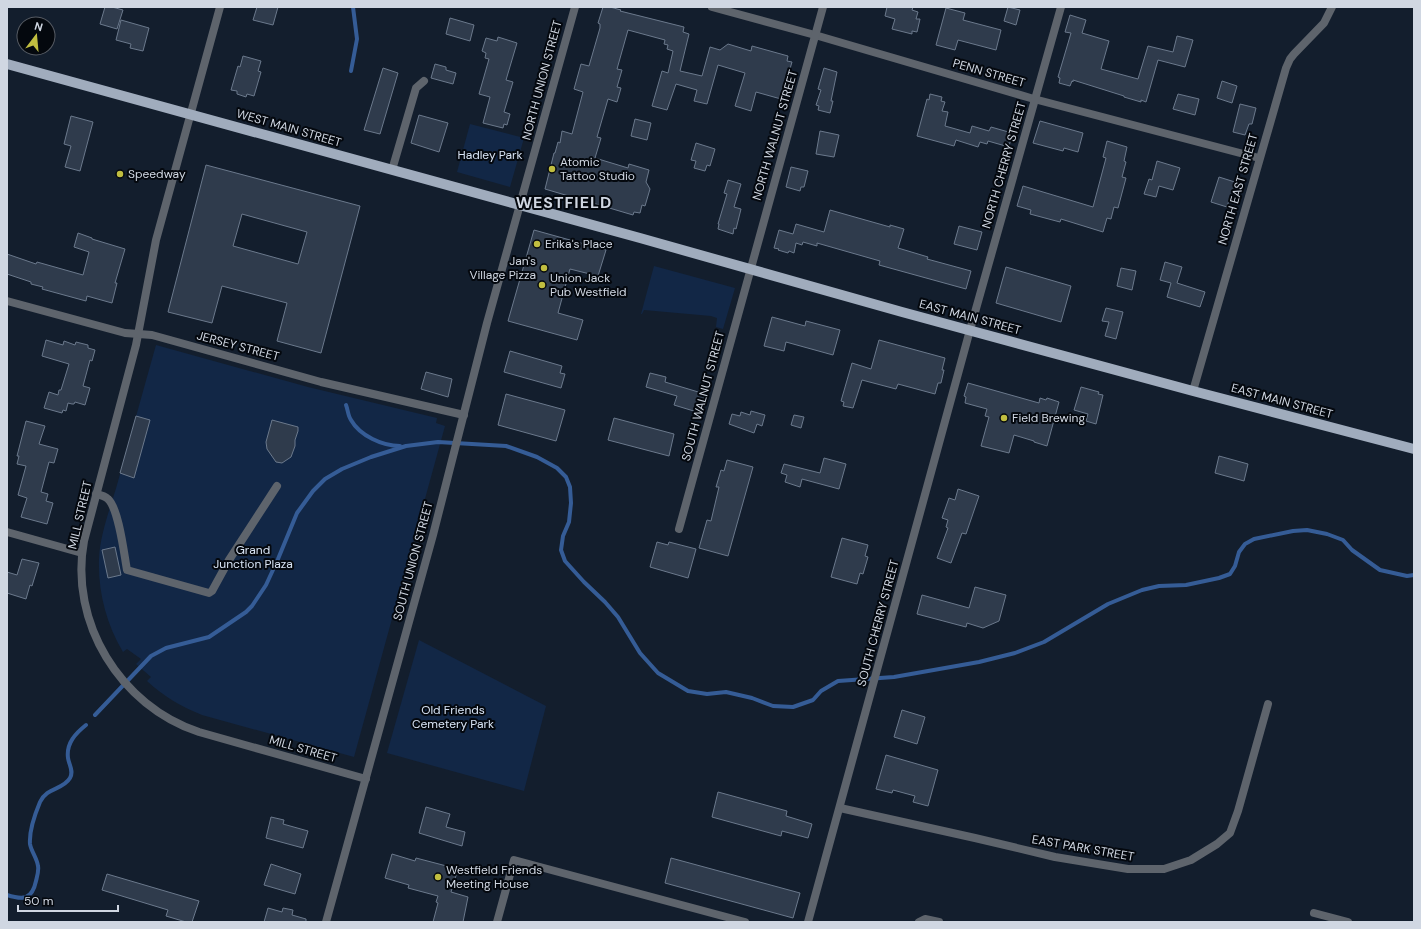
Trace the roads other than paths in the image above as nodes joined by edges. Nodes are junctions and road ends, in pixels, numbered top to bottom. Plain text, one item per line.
1 (220, 7) edge
2 (575, 7) edge
3 (712, 7) edge
4 (823, 7) edge
5 (1061, 7) edge
6 (1332, 7) edge
7 (815, 35) junction
8 (7, 64) edge
9 (7, 71) edge
10 (51, 76) junction
11 (424, 81) dead end
12 (1034, 99) junction
13 (192, 114) junction
14 (1259, 158) junction
15 (392, 170) junction
16 (520, 205) junction
17 (750, 269) junction
18 (7, 301) edge
19 (970, 330) junction
20 (139, 334) junction
21 (1193, 391) junction
22 (464, 415) junction
23 (1414, 450) edge
24 (277, 486) dead end
25 (96, 494) junction
26 (679, 529) dead end
27 (7, 532) edge
28 (82, 553) junction
29 (1268, 704) dead end
30 (366, 779) junction
31 (840, 808) junction
32 (1314, 912) dead end
33 (732, 920) edge
34 (326, 922) edge
35 (497, 922) edge
36 (744, 922) edge
37 (808, 922) edge
38 (919, 922) edge
39 (939, 922) edge
40 (1348, 922) edge

1 - 13 street, MILL STREET
2 - 16 street, NORTH UNION STREET
3 - 7 street, PENN STREET
4 - 7 street, NORTH WALNUT STREET
5 - 12 street, NORTH CHERRY STREET
6 - 14 street, NORTH EAST STREET
7 - 12 street, PENN STREET
7 - 17 street, NORTH WALNUT STREET
8 - 10 main road, WEST MAIN STREET
9 - 10 main road, WEST MAIN STREET
10 - 13 main road, WEST MAIN STREET
11 - 15 street
12 - 14 street, PENN STREET
12 - 19 street, NORTH CHERRY STREET
13 - 15 main road, WEST MAIN STREET
13 - 20 street, MILL STREET
14 - 21 street, NORTH EAST STREET
15 - 16 main road, WEST MAIN STREET
16 - 17 main road, EAST MAIN STREET
16 - 22 street, SOUTH UNION STREET
17 - 19 main road, EAST MAIN STREET
17 - 26 street, SOUTH WALNUT STREET
18 - 20 street, JERSEY STREET
19 - 21 main road, EAST MAIN STREET
19 - 31 street, SOUTH CHERRY STREET
20 - 22 street, JERSEY STREET
20 - 25 street, MILL STREET
21 - 23 main road, EAST MAIN STREET
22 - 30 street, SOUTH UNION STREET
24 - 25 street
25 - 28 street, MILL STREET
27 - 28 street
28 - 30 street, MILL STREET
29 - 31 street, EAST PARK STREET
30 - 34 street, SOUTH UNION STREET
31 - 37 street, SOUTH CHERRY STREET
32 - 40 street
33 - 35 street
33 - 36 street
38 - 39 street

